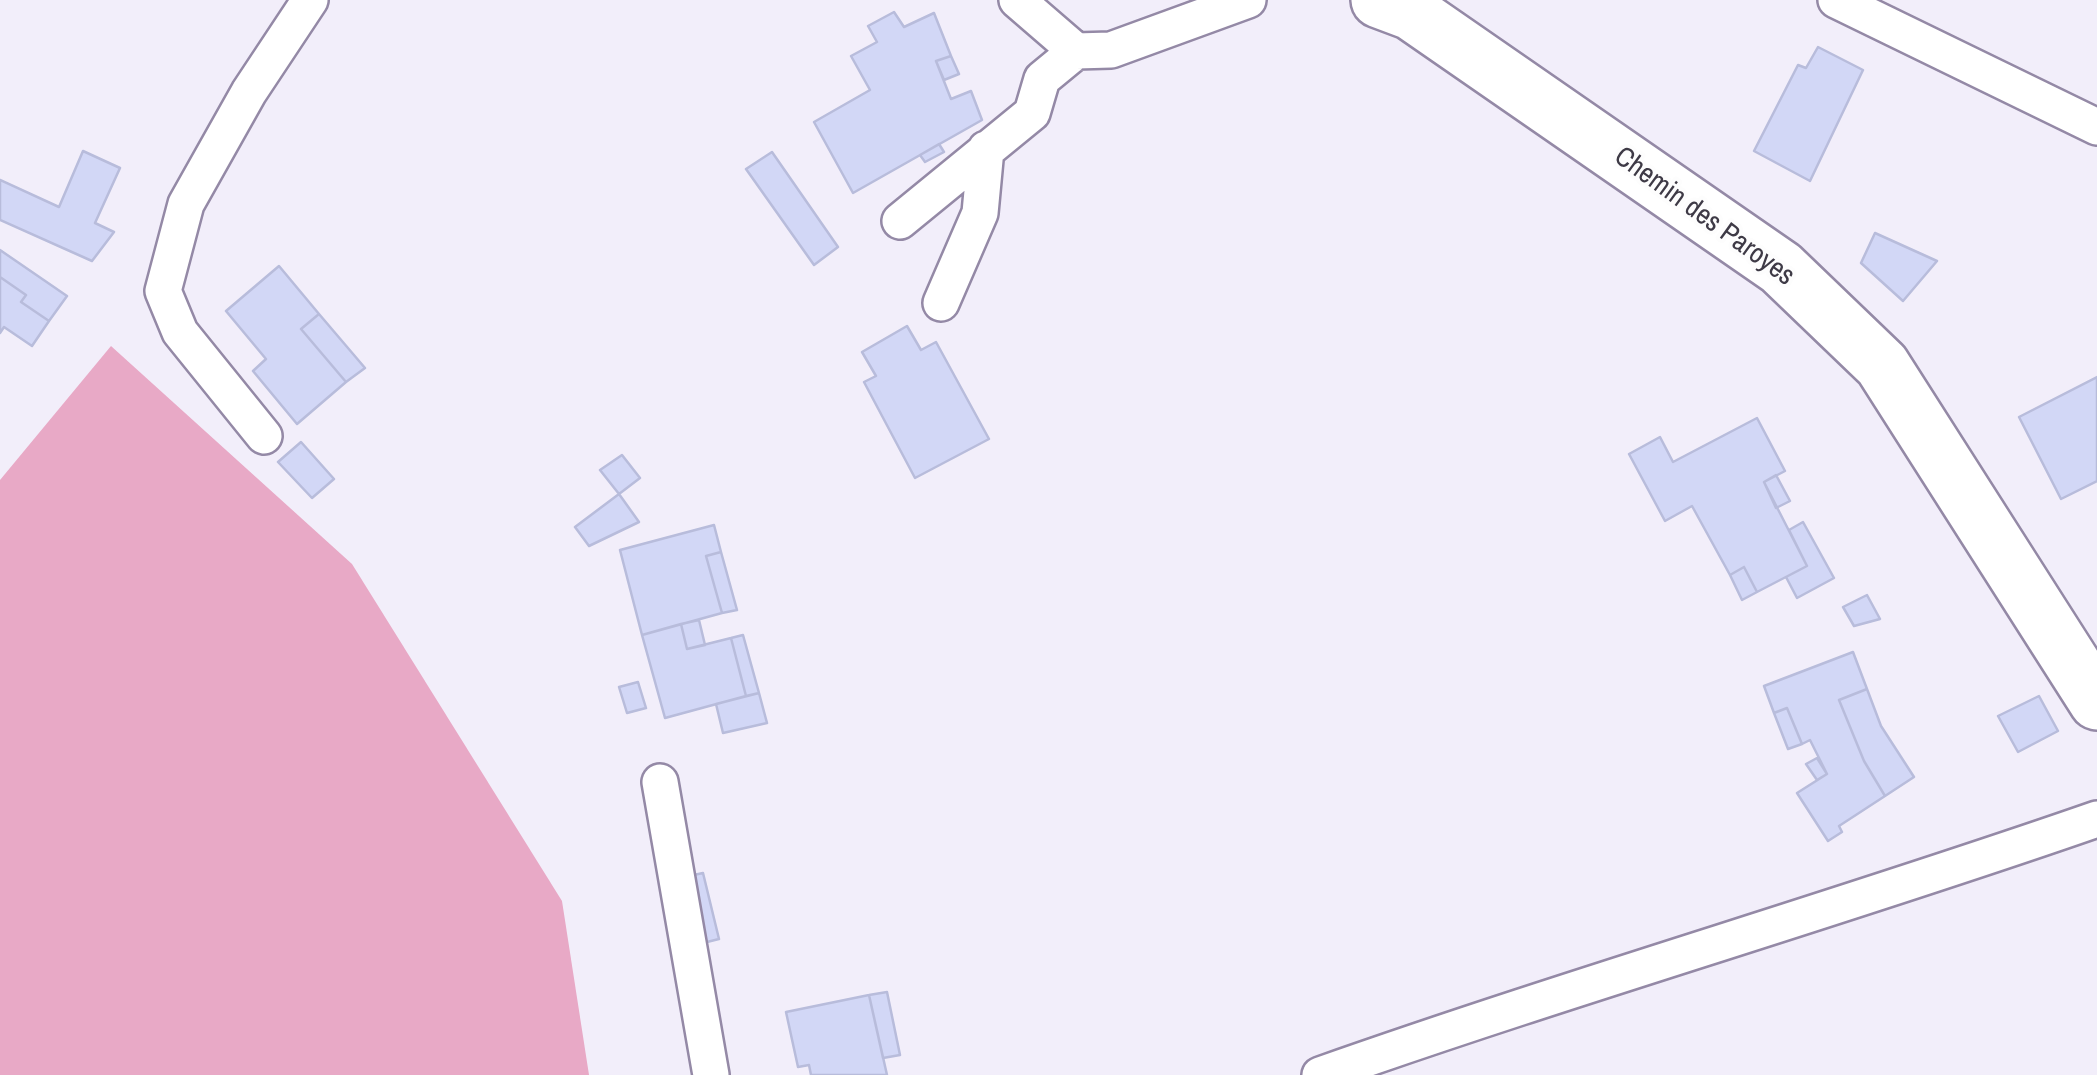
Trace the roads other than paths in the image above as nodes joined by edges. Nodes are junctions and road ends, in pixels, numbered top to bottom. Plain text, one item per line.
1 (310, 0) edge
2 (1017, 0) edge
3 (1248, 0) edge
4 (1379, 0) edge
5 (1836, 0) edge
6 (1076, 51) junction
7 (2097, 128) edge
8 (986, 149) junction
9 (900, 221) dead end
10 (941, 303) dead end
11 (264, 436) dead end
12 (2097, 702) edge
13 (660, 782) dead end
14 (2097, 818) edge
15 (711, 1075) edge
16 (1320, 1075) edge

1 - 11 lane
2 - 6 lane
3 - 6 lane
4 - 12 street, Chemin des Paroyes
5 - 7 lane
6 - 8 lane
8 - 9 lane
8 - 10 lane
13 - 15 lane
14 - 16 lane

